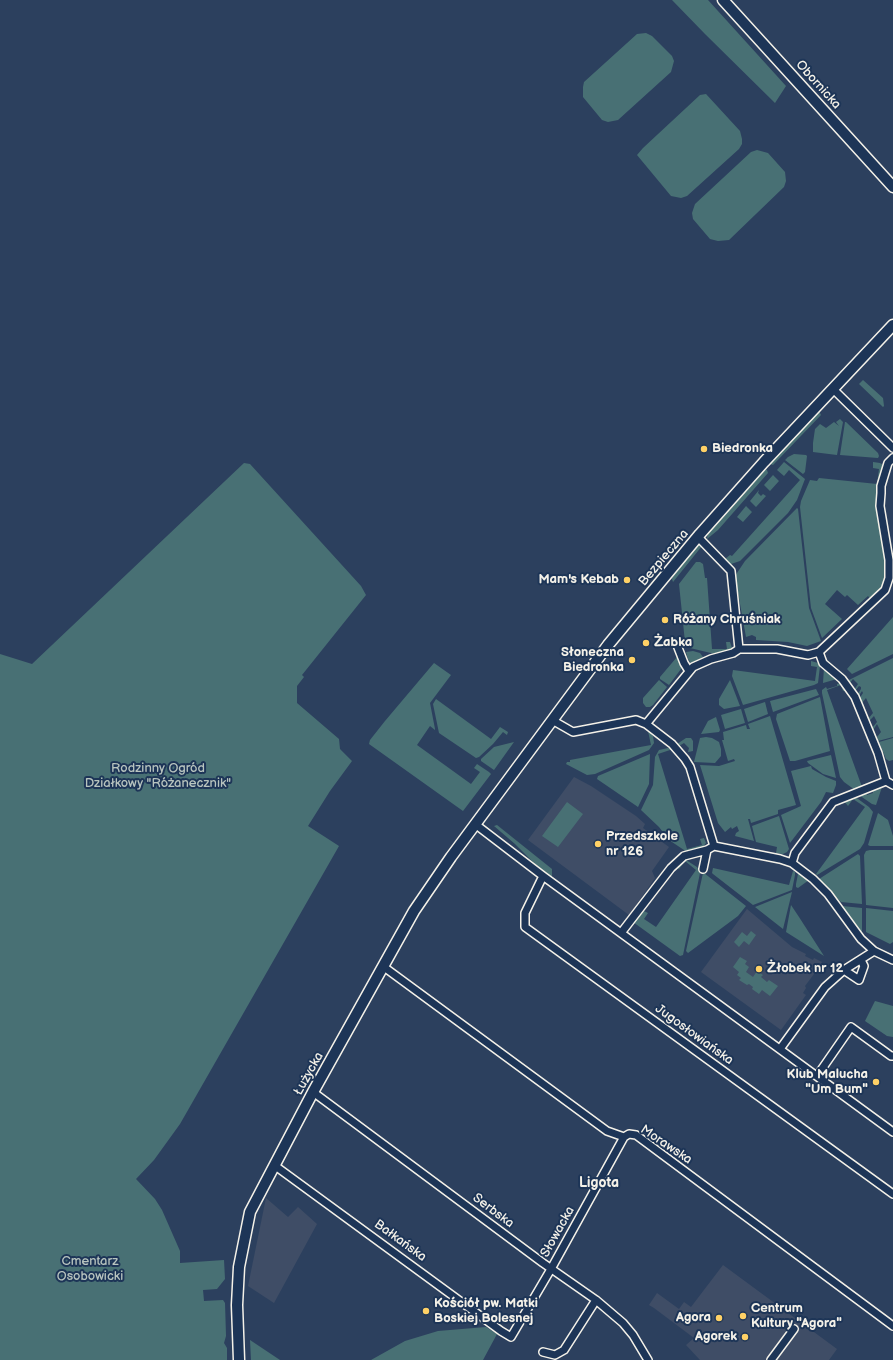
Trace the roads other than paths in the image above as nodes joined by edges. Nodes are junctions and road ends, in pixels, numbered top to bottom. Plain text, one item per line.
1 (723, 0) edge
2 (893, 187) edge
3 (893, 325) edge
4 (833, 389) junction
5 (893, 448) edge
6 (893, 458) edge
7 (698, 537) junction
8 (678, 645) dead end
9 (739, 649) junction
10 (820, 652) junction
11 (689, 671) junction
12 (552, 720) junction
13 (646, 724) junction
14 (886, 781) junction
15 (893, 785) edge
16 (475, 824) junction
17 (714, 846) junction
18 (707, 850) junction
19 (792, 863) junction
20 (703, 869) dead end
21 (543, 876) junction
22 (621, 933) junction
23 (874, 952) junction
24 (861, 960) junction
25 (893, 960) edge
26 (384, 967) junction
27 (844, 970) junction
28 (780, 1049) junction
29 (893, 1056) edge
30 (817, 1076) junction
31 (313, 1092) junction
32 (893, 1132) edge
33 (624, 1137) junction
34 (274, 1165) junction
35 (893, 1194) edge
36 (551, 1269) junction
37 (596, 1300) junction
38 (893, 1326) edge
39 (794, 1328) dead end
40 (511, 1337) joint
41 (543, 1352) dead end
42 (239, 1360) edge
43 (648, 1360) edge
44 (771, 1360) edge

1 - 2 street, Obornicka
3 - 4 street, Bezpieczna
4 - 5 street
4 - 7 street, Bezpieczna
6 - 10 street
7 - 9 street
7 - 12 street, Bezpieczna
8 - 11 street
9 - 10 street
9 - 11 street
10 - 14 street
11 - 13 street
12 - 13 street
12 - 16 street, Bezpieczna
13 - 17 street
14 - 15 street
14 - 19 street
16 - 21 street
16 - 26 street, Łużycka
17 - 18 street
17 - 19 street
18 - 20 street
18 - 22 street
19 - 23 street
21 - 22 street
21 - 35 street, Jugosłowiańska
22 - 28 street
23 - 24 street
23 - 25 street
24 - 27 street
24 - 27 street
26 - 31 street, Łużycka
26 - 33 street, Morawska
27 - 28 street
28 - 30 street
29 - 30 street
30 - 32 street
31 - 34 street, Łużycka
31 - 36 street, Serbska
33 - 36 street, Słowacka
33 - 38 street, Morawska
34 - 40 street, Bałkańska
34 - 42 street, Łużycka
36 - 37 street, Serbska
36 - 40 street, Słowacka
37 - 41 street
37 - 43 street, Serbska
39 - 44 street

